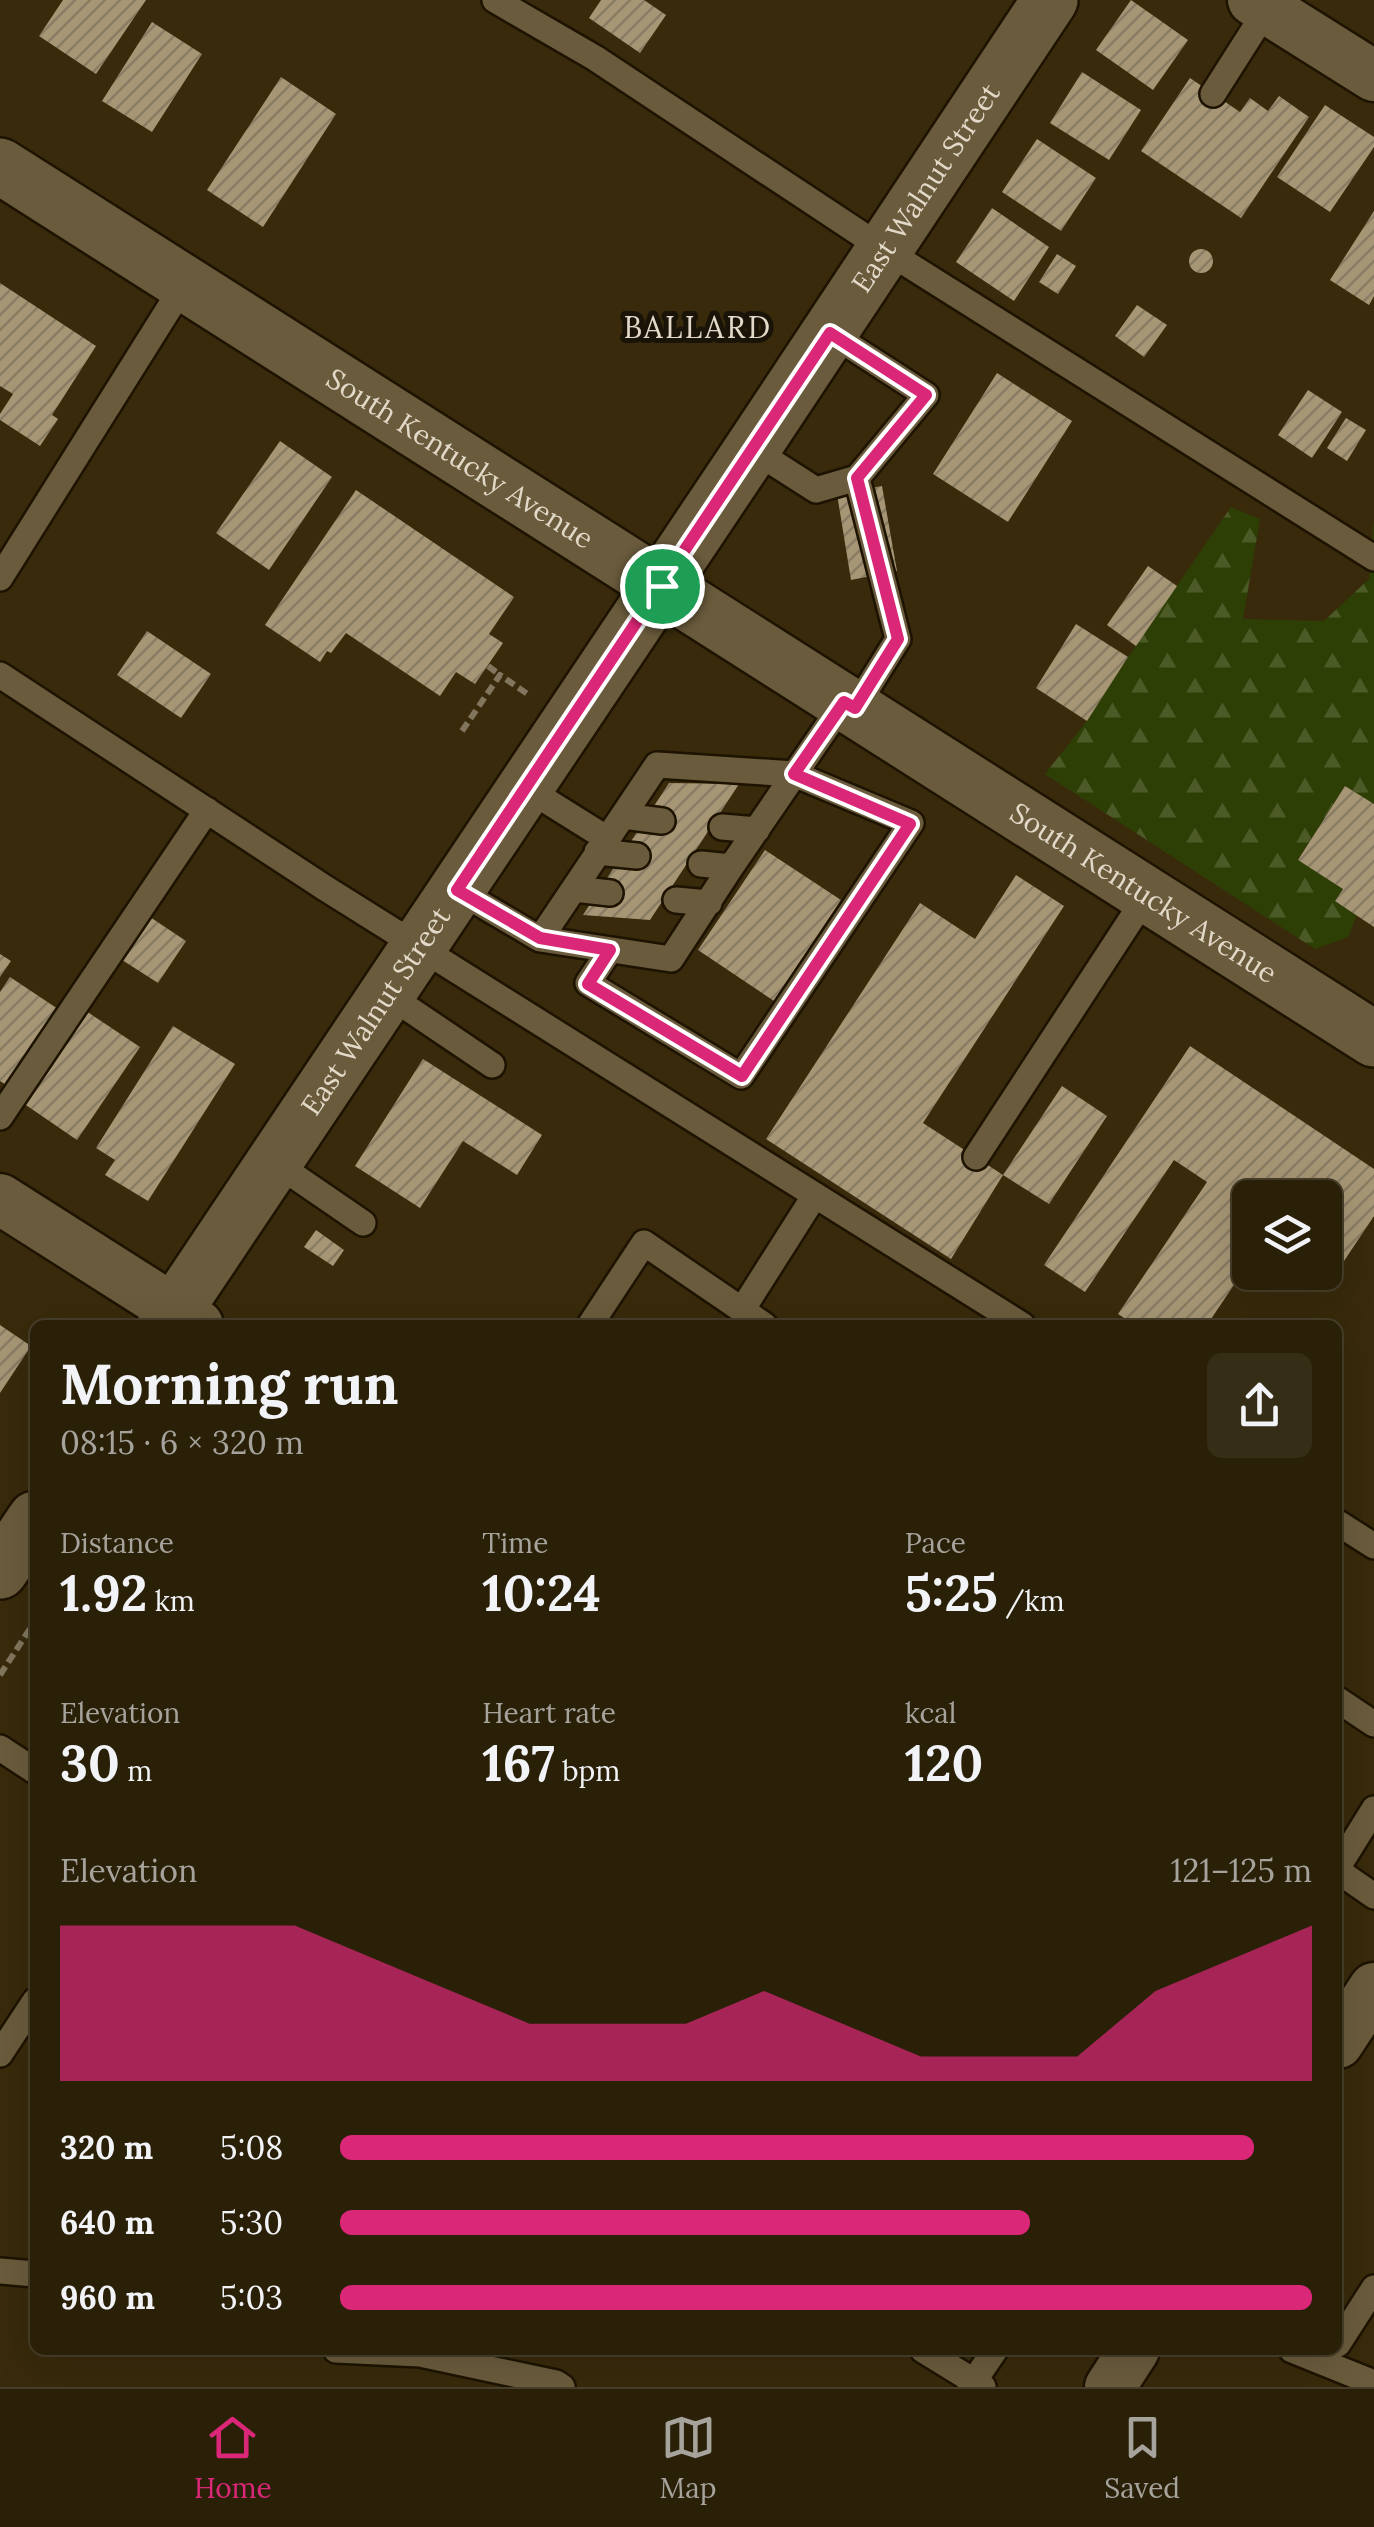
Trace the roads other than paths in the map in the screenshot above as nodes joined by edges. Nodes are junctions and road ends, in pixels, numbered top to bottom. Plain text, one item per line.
1 (495, 0) edge
2 (1050, 0) edge
3 (1260, 4) edge
4 (1374, 76) edge
5 (1213, 94) dead end
6 (1, 169) edge
7 (885, 250) junction
8 (185, 283) junction
9 (830, 333) junction
10 (752, 450) junction
11 (857, 478) junction
12 (1374, 558) edge
13 (0, 578) edge
14 (662, 586) junction
15 (0, 675) edge
16 (849, 705) junction
17 (794, 774) junction
18 (526, 788) junction
19 (207, 810) junction
20 (622, 816) junction
21 (662, 821) dead end
22 (722, 827) dead end
23 (757, 830) junction
24 (602, 845) junction
25 (637, 856) dead end
26 (702, 864) dead end
27 (731, 867) junction
28 (574, 889) junction
29 (457, 890) junction
30 (610, 893) dead end
31 (1147, 895) junction
32 (676, 900) dead end
33 (709, 903) junction
34 (540, 938) junction
35 (420, 946) junction
36 (610, 950) junction
37 (388, 994) junction
38 (1374, 1039) edge
39 (492, 1065) dead end
40 (0, 1116) edge
41 (976, 1157) dead end
42 (274, 1162) junction
43 (815, 1195) junction
44 (0, 1199) edge
45 (363, 1223) dead end
46 (742, 1310) junction
47 (179, 1320) edge
48 (593, 1320) edge
49 (757, 1320) edge
50 (1014, 1320) edge
51 (30, 1526) edge
52 (1342, 1526) edge
53 (1374, 1546) edge
54 (0, 1571) edge
55 (1342, 1703) edge
56 (1374, 1724) edge
57 (0, 1748) edge
58 (30, 1768) edge
59 (1374, 1809) edge
60 (1342, 1863) edge
61 (1342, 1873) edge
62 (1374, 1896) edge
63 (1374, 1988) edge
64 (30, 2009) edge
65 (1342, 2038) edge
66 (0, 2054) edge
67 (30, 2269) edge
68 (0, 2271) edge
69 (1374, 2288) edge
70 (1342, 2337) edge
71 (425, 2355) edge
72 (930, 2355) edge
73 (992, 2355) edge
74 (1131, 2355) edge
75 (1336, 2355) edge
76 (1374, 2384) edge
77 (976, 2385) edge
78 (562, 2387) edge
79 (1110, 2387) edge

1 - 7 lane
2 - 7 main road, East Walnut Street
3 - 4 street
3 - 5 lane
6 - 8 main road, South Kentucky Avenue
7 - 9 main road, East Walnut Street
7 - 12 lane
8 - 13 lane
8 - 14 main road, South Kentucky Avenue
9 - 10 main road, East Walnut Street
9 - 11 lane
10 - 11 lane
10 - 14 main road, East Walnut Street
11 - 16 lane
14 - 16 main road, South Kentucky Avenue
14 - 18 main road, East Walnut Street
15 - 19 lane
16 - 17 lane
16 - 31 main road, South Kentucky Avenue
17 - 20 lane
17 - 23 lane
17 - 36 lane
18 - 24 lane
18 - 29 main road, East Walnut Street
19 - 35 lane
19 - 40 lane
20 - 21 lane
20 - 24 lane
22 - 23 lane
23 - 27 lane
24 - 25 lane
24 - 28 lane
26 - 27 lane
27 - 33 lane
28 - 30 lane
28 - 34 lane
29 - 34 lane
29 - 35 main road, East Walnut Street
31 - 38 main road, South Kentucky Avenue
31 - 41 lane
32 - 33 lane
33 - 36 lane
34 - 36 lane
35 - 37 main road, East Walnut Street
35 - 43 lane
37 - 39 lane
37 - 42 main road, East Walnut Street
42 - 45 lane
42 - 47 main road, East Walnut Street
43 - 46 lane
43 - 50 lane
44 - 47 street
46 - 48 lane
46 - 49 lane
51 - 54 main road
52 - 53 lane
55 - 56 lane
57 - 58 lane
59 - 60 lane
61 - 62 lane
63 - 65 street
64 - 66 lane
67 - 68 lane
69 - 70 lane
71 - 78 lane
72 - 77 lane
73 - 77 lane
74 - 79 street
75 - 76 lane

